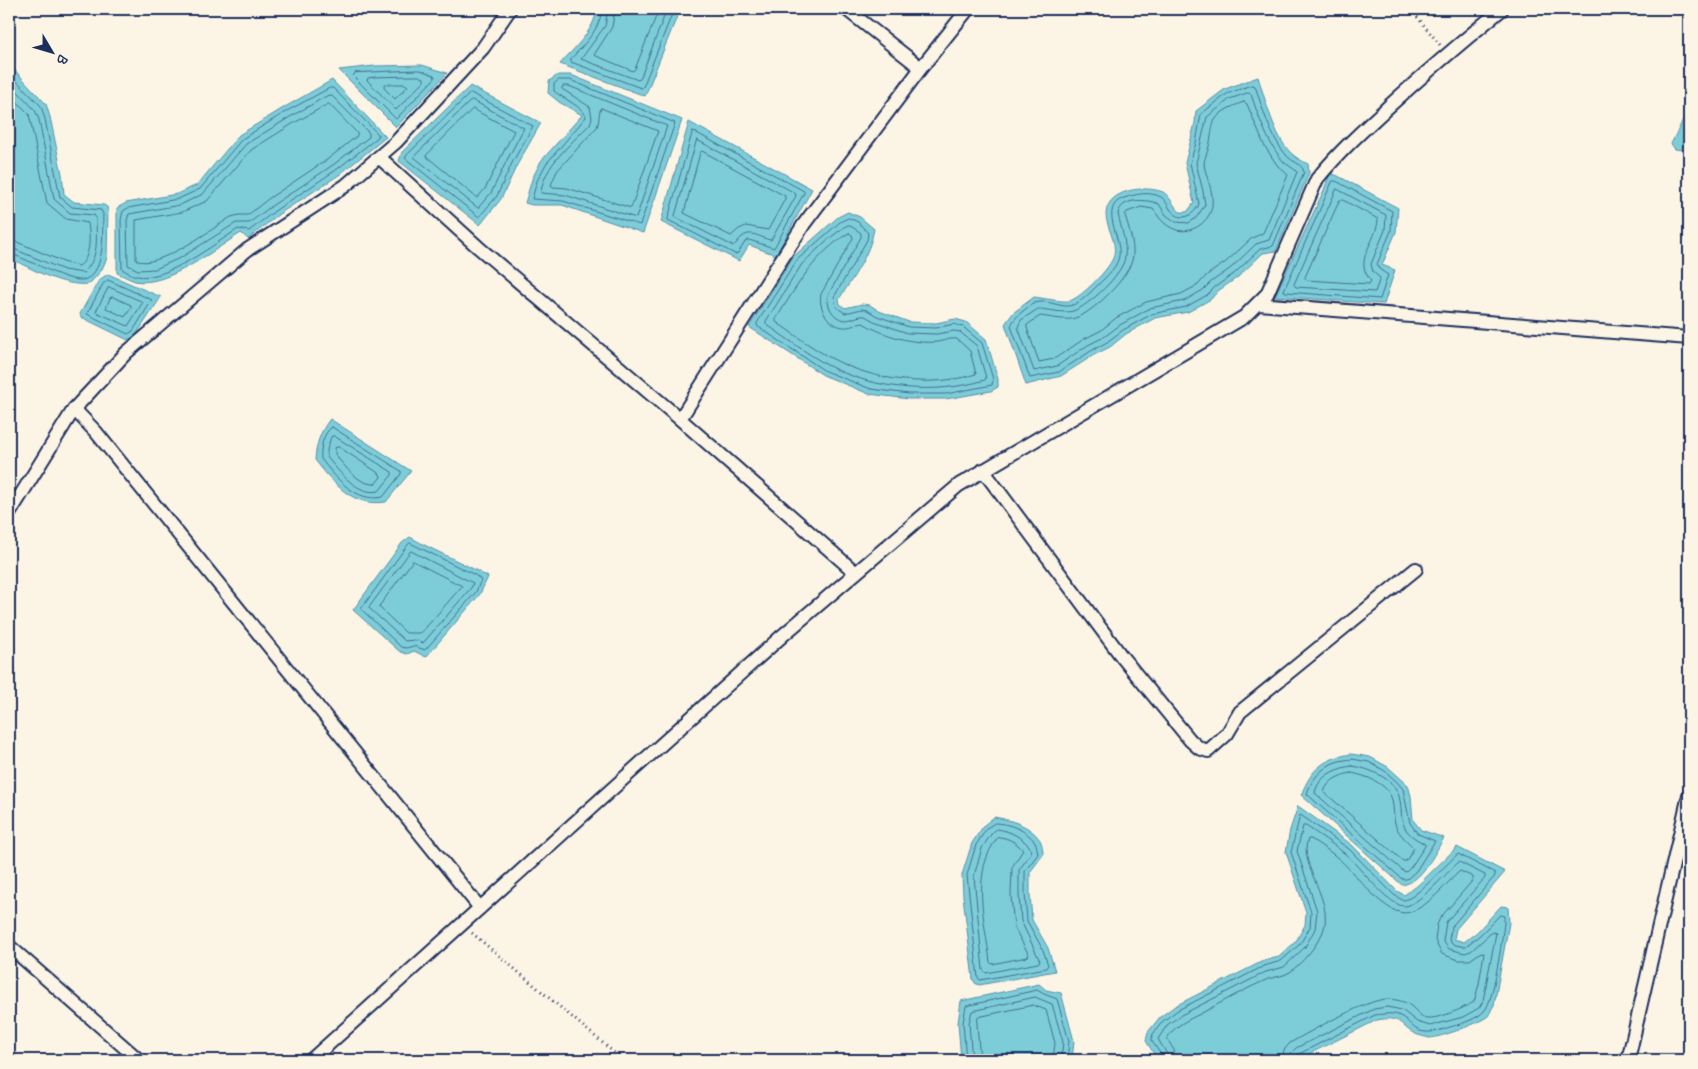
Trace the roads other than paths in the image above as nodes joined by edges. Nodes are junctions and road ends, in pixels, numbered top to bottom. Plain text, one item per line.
1 (510, 9) edge
2 (846, 9) edge
3 (968, 9) edge
4 (1502, 9) edge
5 (921, 68) junction
6 (379, 157) junction
7 (1259, 304) junction
8 (1689, 338) edge
9 (74, 409) junction
10 (680, 419) junction
11 (983, 470) junction
12 (9, 514) edge
13 (1416, 570) dead end
14 (856, 573) junction
15 (1689, 795) edge
16 (480, 908) junction
17 (9, 946) edge
18 (139, 1060) edge
19 (311, 1060) edge
20 (1628, 1060) edge

1 - 6 street
2 - 5 street
3 - 5 street
4 - 7 street
5 - 10 street
6 - 9 street
6 - 10 street
7 - 8 street
7 - 11 street
9 - 12 street
9 - 16 street
10 - 14 street
11 - 13 street
11 - 14 street
14 - 16 street
15 - 20 street
16 - 19 street
17 - 18 street

